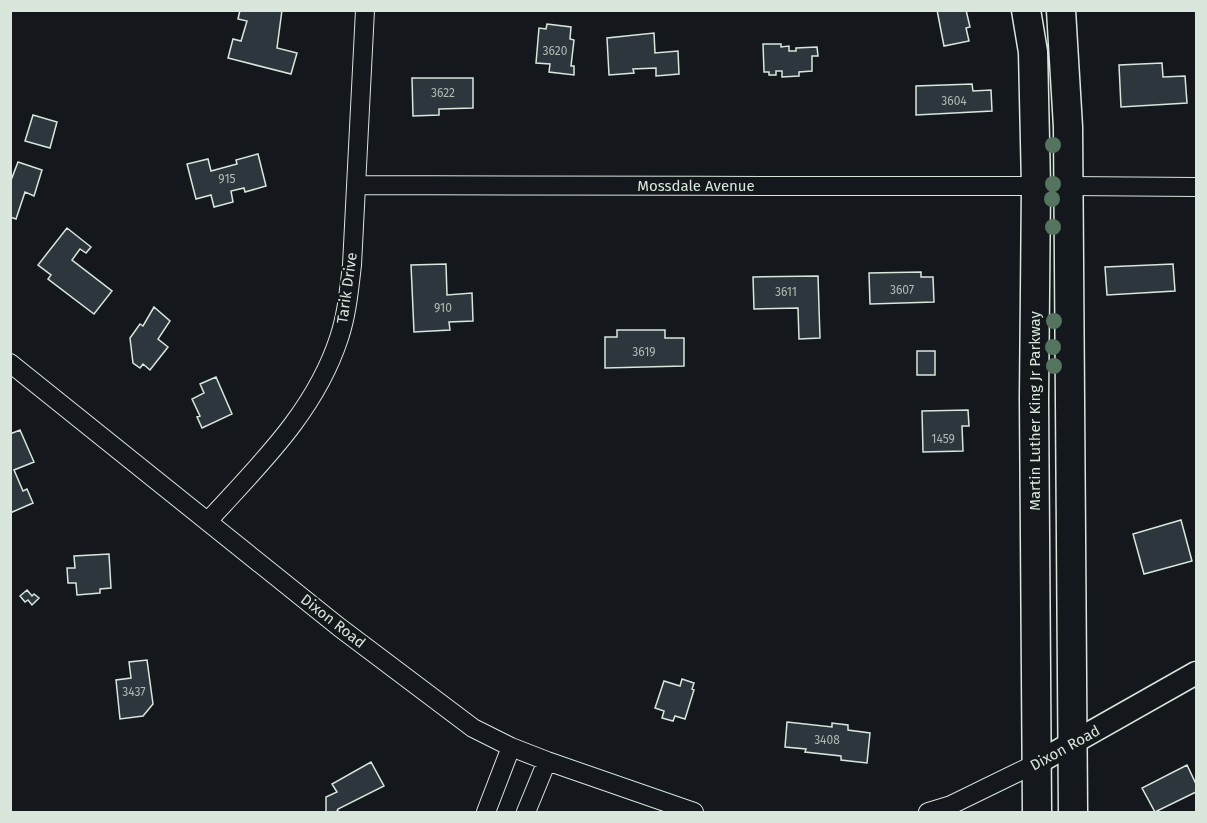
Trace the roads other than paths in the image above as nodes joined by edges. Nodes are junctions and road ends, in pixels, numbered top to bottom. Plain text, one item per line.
1 (364, 10) edge
2 (1026, 10) edge
3 (1061, 10) edge
4 (357, 185) junction
5 (1036, 186) junction
6 (1069, 186) junction
7 (1197, 187) edge
8 (10, 363) edge
9 (208, 521) junction
10 (1197, 673) edge
11 (1073, 743) junction
12 (511, 747) junction
13 (547, 761) junction
14 (1038, 763) junction
15 (486, 813) edge
16 (526, 813) edge
17 (694, 813) edge
18 (928, 813) edge
19 (1037, 813) edge
20 (1073, 813) edge

1 - 4 street, Tarik Drive
2 - 5 main road, Martin Luther King Jr Parkway
3 - 6 main road
4 - 5 street, Mossdale Avenue
4 - 9 street, Tarik Drive
5 - 14 main road, Martin Luther King Jr Parkway
6 - 7 street
6 - 11 main road
8 - 9 street, Dixon Road
9 - 12 street, Dixon Road
10 - 11 street, Dixon Road
11 - 14 street, Dixon Road
11 - 20 main road
12 - 13 street, Dixon Road
12 - 15 street
13 - 16 street
13 - 17 street, Dixon Road
14 - 18 street, Dixon Road
14 - 19 main road, Martin Luther King Jr Parkway

